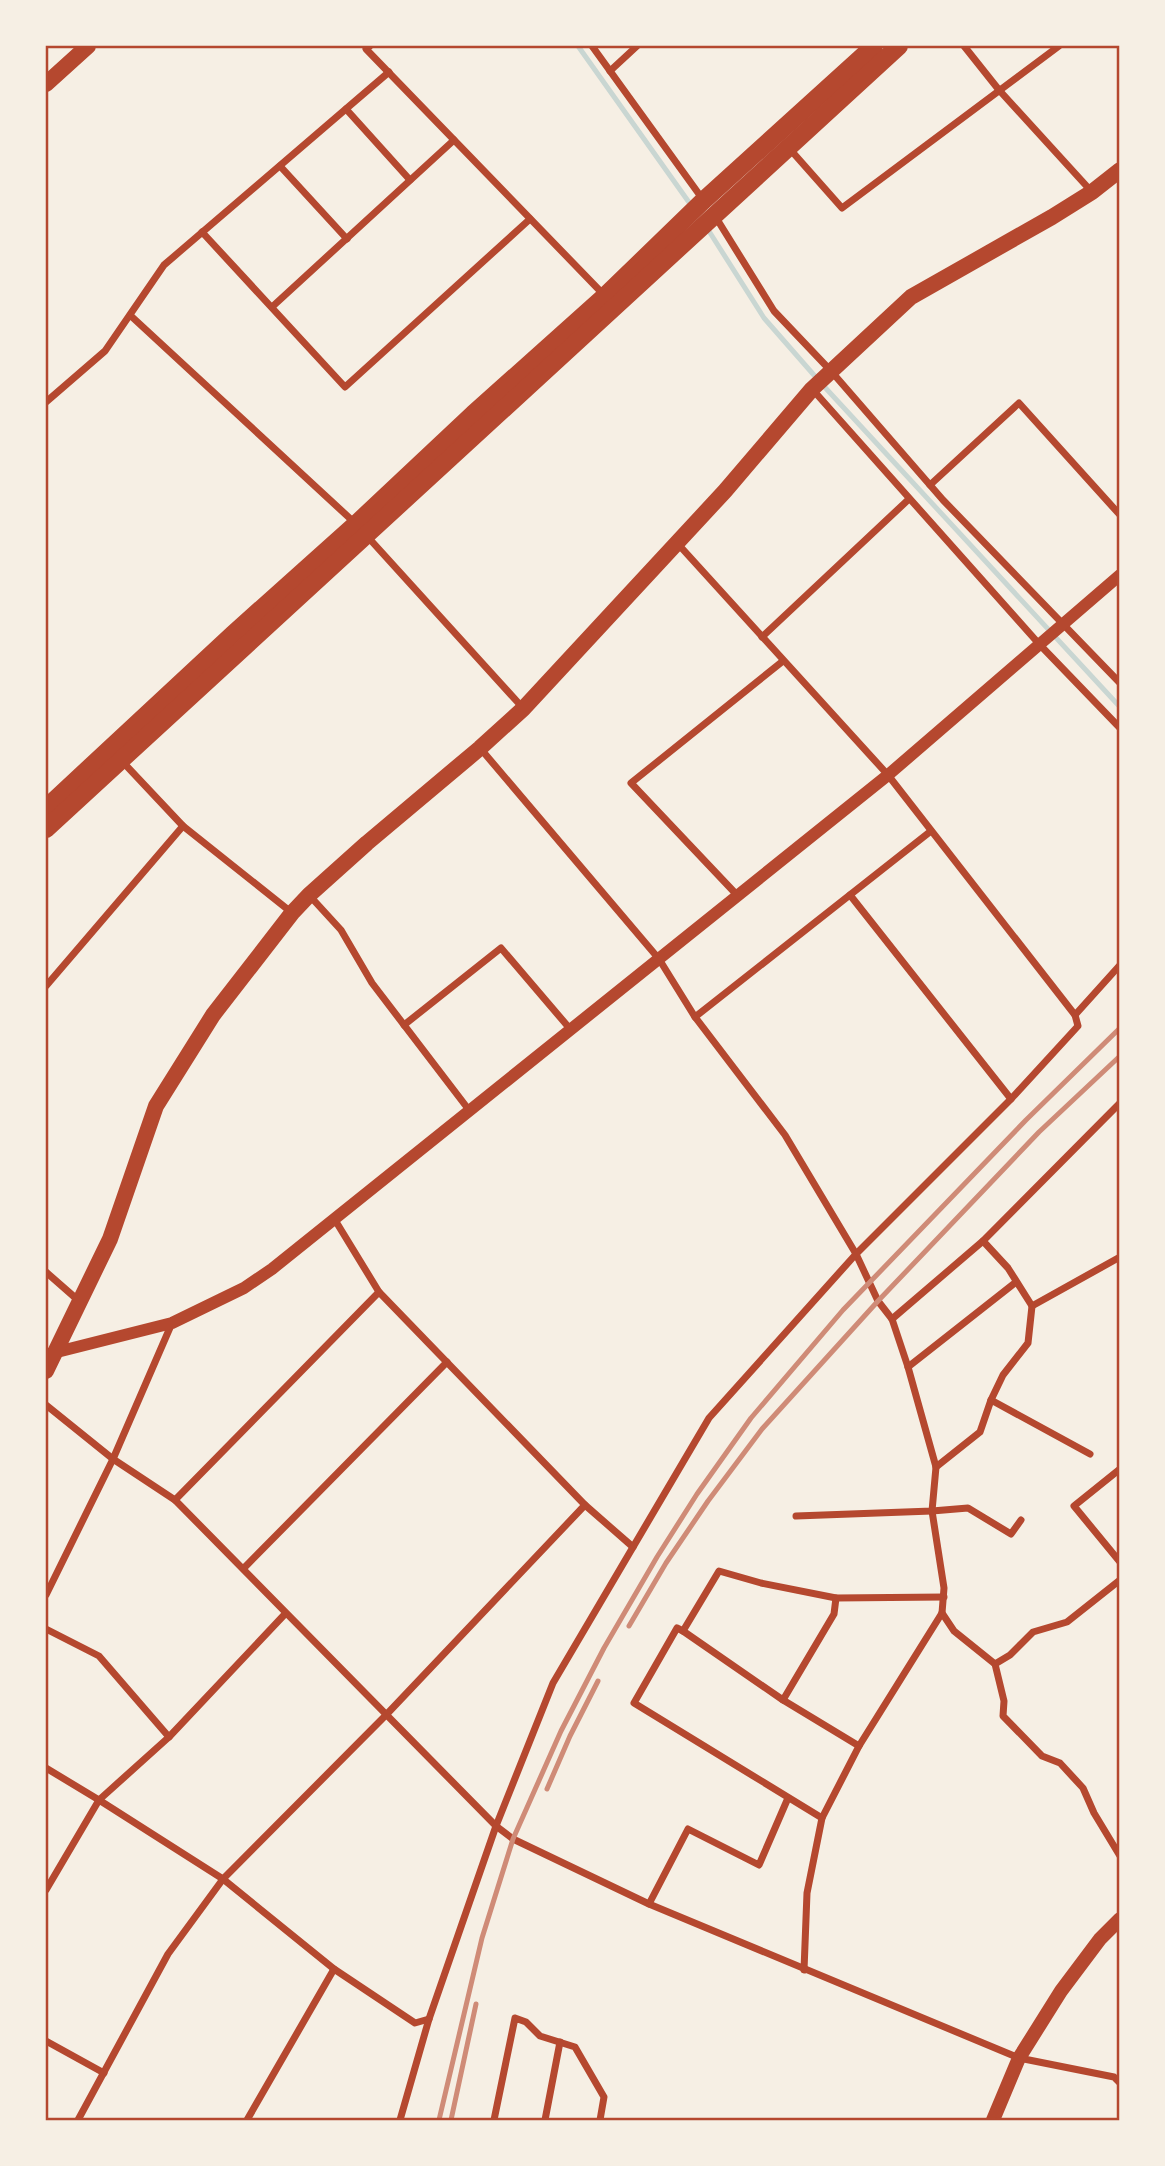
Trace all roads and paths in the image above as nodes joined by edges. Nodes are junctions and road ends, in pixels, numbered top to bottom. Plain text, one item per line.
1 (88, 46) edge
2 (370, 46) edge
3 (592, 46) edge
4 (637, 46) edge
5 (874, 46) edge
6 (899, 46) edge
7 (964, 46) edge
8 (1059, 46) edge
9 (610, 71) junction
10 (389, 72) junction
11 (46, 84) edge
12 (999, 90) junction
13 (346, 109) junction
14 (454, 140) junction
15 (783, 140) junction
16 (280, 166) junction
17 (1119, 170) edge
18 (410, 180) junction
19 (1092, 192) junction
20 (709, 208) junction
21 (530, 219) junction
22 (202, 232) junction
23 (346, 239) junction
24 (605, 296) junction
25 (272, 307) junction
26 (131, 316) junction
27 (831, 372) junction
28 (812, 389) junction
29 (46, 402) edge
30 (930, 485) junction
31 (909, 499) junction
32 (1119, 515) edge
33 (361, 530) junction
34 (677, 543) junction
35 (1119, 575) edge
36 (1065, 624) junction
37 (762, 637) junction
38 (1040, 645) junction
39 (783, 661) junction
40 (1119, 683) edge
41 (523, 709) junction
42 (1119, 727) edge
43 (480, 748) junction
44 (116, 754) junction
45 (888, 775) junction
46 (48, 801) edge
47 (183, 825) junction
48 (46, 829) edge
49 (932, 831) junction
50 (309, 895) junction
51 (737, 895) junction
52 (850, 895) junction
53 (292, 913) junction
54 (659, 959) junction
55 (1119, 965) edge
56 (46, 986) edge
57 (1075, 1015) junction
58 (695, 1017) junction
59 (404, 1025) junction
60 (571, 1030) junction
61 (1011, 1099) junction
62 (1119, 1103) edge
63 (469, 1110) junction
64 (335, 1220) junction
65 (983, 1241) junction
66 (856, 1254) junction
67 (1119, 1257) edge
68 (46, 1272) edge
69 (1016, 1282) junction
70 (379, 1292) junction
71 (79, 1302) junction
72 (1032, 1307) junction
73 (892, 1319) junction
74 (172, 1323) junction
75 (50, 1353) edge
76 (447, 1362) junction
77 (908, 1367) junction
78 (46, 1371) edge
79 (991, 1400) junction
80 (46, 1405) edge
81 (1090, 1454) dead end
82 (113, 1459) junction
83 (936, 1467) junction
84 (1119, 1469) edge
85 (175, 1500) junction
86 (585, 1506) junction
87 (932, 1511) junction
88 (796, 1516) dead end
89 (1021, 1520) dead end
90 (633, 1548) junction
91 (1119, 1562) edge
92 (244, 1568) junction
93 (1119, 1580) edge
94 (46, 1595) edge
95 (944, 1597) junction
96 (836, 1598) junction
97 (942, 1613) junction
98 (285, 1614) junction
99 (46, 1629) edge
100 (683, 1631) junction
101 (995, 1664) junction
102 (783, 1700) junction
103 (386, 1715) junction
104 (169, 1737) junction
105 (859, 1746) junction
106 (46, 1768) edge
107 (788, 1798) junction
108 (99, 1800) junction
109 (822, 1818) junction
110 (496, 1826) junction
111 (1119, 1856) edge
112 (223, 1879) junction
113 (46, 1890) edge
114 (649, 1904) junction
115 (1119, 1919) edge
116 (334, 1969) junction
117 (804, 1970) junction
118 (429, 2019) junction
119 (46, 2041) edge
120 (560, 2042) junction
121 (1019, 2058) junction
122 (104, 2073) junction
123 (1119, 2084) edge
124 (78, 2120) edge
125 (247, 2120) edge
126 (401, 2120) edge
127 (494, 2120) edge
128 (545, 2120) edge
129 (600, 2120) edge
130 (993, 2120) edge

1 - 11 main road
2 - 10 street
3 - 9 street
4 - 9 street
5 - 15 highway
6 - 15 highway
7 - 12 street
8 - 12 street
9 - 20 street
10 - 13 street
10 - 14 street
12 - 15 street
12 - 19 street
13 - 16 street
13 - 18 street
14 - 18 street
14 - 21 street
15 - 20 highway
16 - 22 street
16 - 23 street
17 - 19 main road
18 - 23 street
19 - 27 main road
20 - 24 highway
20 - 27 street
20 - 33 highway
21 - 24 street
21 - 25 street
22 - 25 street
22 - 26 street
23 - 25 street
24 - 33 highway
26 - 29 street
26 - 33 street
27 - 28 main road
27 - 30 street
28 - 31 street
28 - 34 main road
30 - 32 street
30 - 36 street
31 - 37 street
31 - 38 street
33 - 41 street
33 - 44 highway
34 - 37 street
34 - 41 main road
35 - 36 street
36 - 38 street
36 - 40 street
37 - 39 street
38 - 42 street
38 - 45 street
39 - 45 street
39 - 51 street
41 - 43 main road
43 - 50 main road
43 - 54 street
44 - 46 highway
44 - 47 street
44 - 48 highway
45 - 49 street
45 - 51 street
47 - 53 street
47 - 56 street
49 - 52 street
49 - 57 street
50 - 53 main road
50 - 59 street
51 - 54 street
52 - 58 street
52 - 61 street
53 - 71 main road
54 - 58 street
54 - 60 street
55 - 57 street
57 - 61 street
58 - 66 street
59 - 60 street
59 - 63 street
60 - 63 street
61 - 66 street
62 - 65 street
63 - 64 street
64 - 70 street
64 - 74 street
65 - 69 street
65 - 73 street
66 - 73 street
66 - 90 street
67 - 72 street
68 - 71 street
69 - 72 street
69 - 77 street
70 - 76 street
70 - 85 street
71 - 75 main road
72 - 79 street
73 - 77 street
74 - 75 street
74 - 82 street
75 - 78 main road
76 - 86 street
76 - 92 street
77 - 83 street
79 - 81 street
79 - 83 street
80 - 82 street
82 - 85 street
82 - 94 street
83 - 87 street
84 - 91 street
85 - 92 street
86 - 90 street
86 - 103 street
87 - 88 street
87 - 89 street
87 - 95 street
90 - 110 street
92 - 98 street
93 - 101 street
95 - 96 street
95 - 97 street
96 - 100 street
96 - 102 street
97 - 101 street
97 - 105 street
98 - 103 street
98 - 104 street
99 - 104 street
100 - 102 street
100 - 107 street
101 - 111 street
102 - 105 street
103 - 110 street
103 - 112 street
104 - 108 street
105 - 109 street
106 - 108 street
107 - 109 street
107 - 114 street
108 - 112 street
108 - 113 street
109 - 117 street
110 - 114 street
110 - 118 street
112 - 116 street
112 - 122 street
114 - 117 street
115 - 121 main road
116 - 118 street
116 - 125 street
117 - 121 street
118 - 126 street
119 - 122 street
120 - 127 street
120 - 128 street
120 - 129 street
121 - 123 street
121 - 130 main road
122 - 124 street

